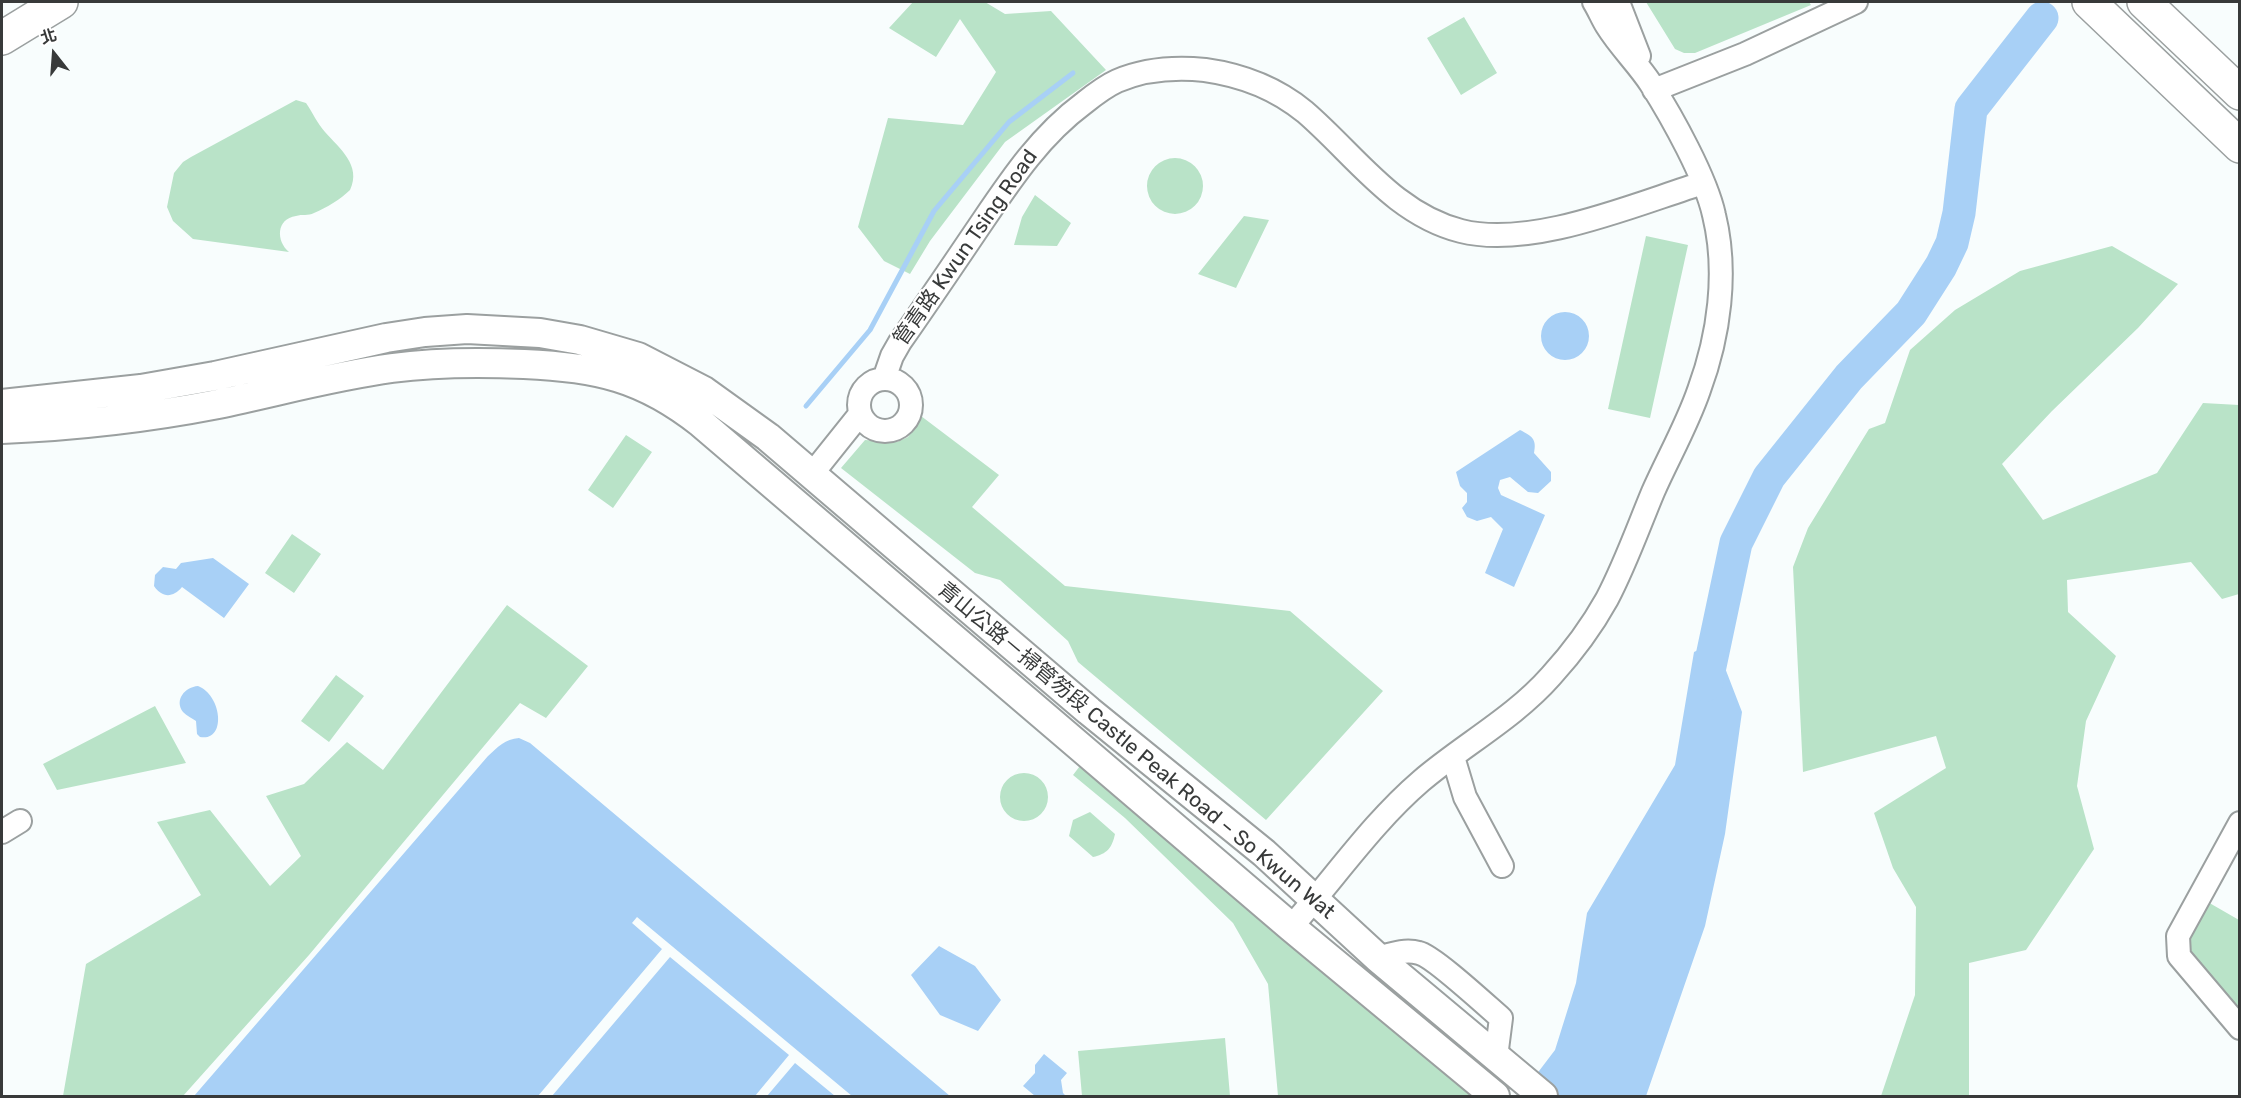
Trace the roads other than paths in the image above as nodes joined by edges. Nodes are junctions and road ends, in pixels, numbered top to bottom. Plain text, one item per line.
1 (61, 2) edge
2 (1594, 2) edge
3 (1618, 2) edge
4 (1856, 2) edge
5 (2089, 2) edge
6 (2155, 12) edge
7 (2, 38) edge
8 (1652, 86) junction
9 (2240, 93) edge
10 (2240, 146) edge
11 (1703, 183) junction
12 (884, 379) junction
13 (2, 404) edge
14 (860, 414) junction
15 (2, 429) edge
16 (812, 474) junction
17 (1453, 757) junction
18 (2240, 823) edge
19 (1502, 866) dead end
20 (1315, 900) junction
21 (1291, 927) junction
22 (2240, 1028) edge
23 (1491, 1093) edge
24 (1543, 1096) edge

1 - 7 highway
2 - 8 street
3 - 8 street
4 - 8 street
5 - 10 highway
6 - 9 highway
8 - 11 street
11 - 12 street, 管青路 Kwun Tsing Road
11 - 17 street
12 - 14 street
12 - 14 street
13 - 16 main road, 青山公路－掃管笏段 Castle Peak Road – So Kwun Wat
14 - 16 street
15 - 21 main road, 青山公路－掃管笏段 Castle Peak Road – So Kwun Wat
16 - 20 main road, 青山公路－掃管笏段 Castle Peak Road – So Kwun Wat
17 - 19 street
17 - 20 street
18 - 22 street
20 - 21 street
20 - 24 main road, 青山公路－掃管笏段 Castle Peak Road – So Kwun Wat
21 - 23 main road, 青山公路－掃管笏段 Castle Peak Road – So Kwun Wat

